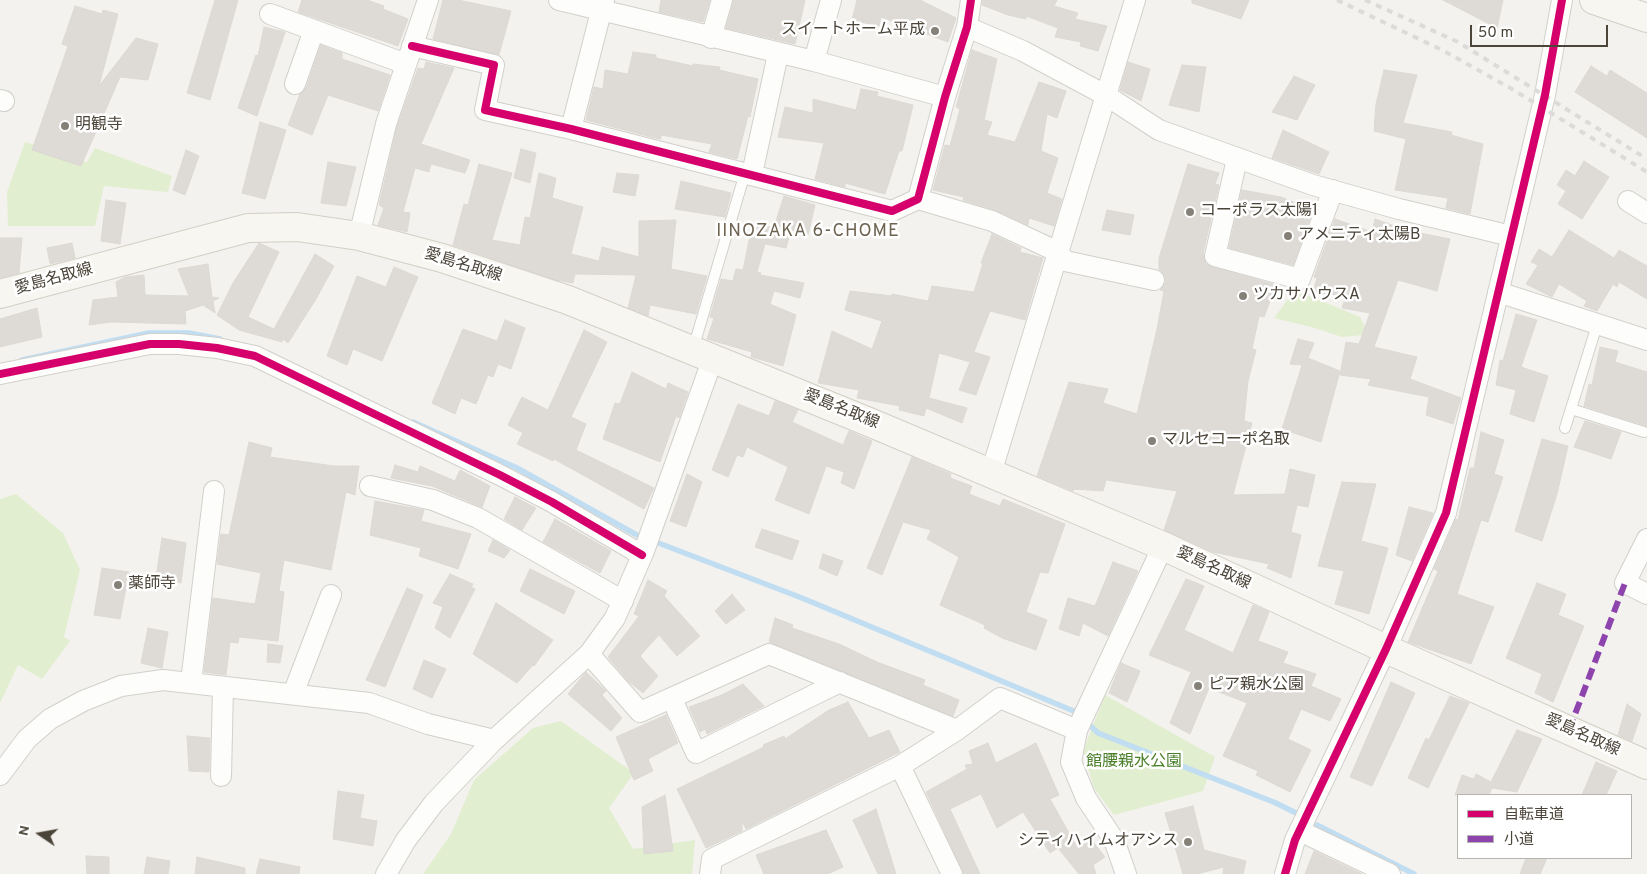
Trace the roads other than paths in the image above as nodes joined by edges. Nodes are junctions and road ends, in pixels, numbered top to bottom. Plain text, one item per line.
1 (428, 0) edge
2 (559, 0) edge
3 (722, 0) edge
4 (830, 0) edge
5 (971, 0) edge
6 (1135, 0) edge
7 (1562, 0) edge
8 (1594, 0) edge
9 (602, 5) edge
10 (270, 14) dead end
11 (1647, 18) edge
12 (967, 27) junction
13 (314, 30) junction
14 (711, 38) junction
15 (778, 54) junction
16 (409, 55) junction
17 (814, 61) junction
18 (295, 84) dead end
19 (1107, 96) junction
20 (945, 97) junction
21 (570, 129) junction
22 (1237, 159) junction
23 (748, 174) junction
24 (1333, 190) junction
25 (918, 199) junction
26 (1628, 201) dead end
27 (1647, 213) edge
28 (359, 236) junction
29 (1511, 236) junction
30 (1058, 252) junction
31 (1140, 277) dead end
32 (1498, 292) junction
33 (0, 294) edge
34 (1597, 325) junction
35 (1647, 340) edge
36 (703, 354) junction
37 (0, 374) edge
38 (1571, 409) junction
39 (1565, 428) dead end
40 (1644, 432) dead end
41 (990, 473) junction
42 (370, 486) dead end
43 (214, 491) dead end
44 (1647, 539) edge
45 (1163, 546) junction
46 (643, 553) junction
47 (1647, 594) edge
48 (331, 595) dead end
49 (623, 601) junction
50 (1386, 649) junction
51 (589, 654) junction
52 (191, 682) junction
53 (840, 682) junction
54 (223, 687) junction
55 (293, 694) junction
56 (672, 699) junction
57 (957, 730) junction
58 (1077, 730) junction
59 (494, 740) junction
60 (1647, 765) edge
61 (900, 766) junction
62 (0, 775) edge
63 (221, 776) dead end
64 (1300, 831) junction
65 (386, 874) edge
66 (710, 874) edge
67 (952, 874) edge
68 (1126, 874) edge
69 (1285, 874) edge
70 (1390, 874) edge

1 - 16 street
2 - 9 street
3 - 14 street
4 - 17 street
5 - 12 street
6 - 19 street
7 - 29 street
8 - 11 main road
9 - 14 street
9 - 21 street
10 - 13 street
12 - 19 street
12 - 20 street
13 - 16 street
13 - 18 street
14 - 15 street
15 - 17 street
15 - 23 street
16 - 21 street
16 - 28 street
17 - 20 street
19 - 22 street
19 - 30 street
20 - 25 street
21 - 23 street
22 - 24 street
22 - 24 street
23 - 25 street
23 - 36 lane
24 - 29 street
25 - 30 street
26 - 27 street
28 - 33 main road, 愛島名取線
28 - 36 main road, 愛島名取線
29 - 32 street
30 - 31 street
30 - 41 street
32 - 34 street
32 - 50 street
34 - 35 street
34 - 38 lane
36 - 41 main road, 愛島名取線
36 - 46 street
37 - 46 street
38 - 39 lane
38 - 40 lane
41 - 45 main road, 愛島名取線
42 - 49 street
43 - 52 street
44 - 47 street
45 - 50 main road, 愛島名取線
45 - 58 street
46 - 49 street
48 - 55 street
49 - 51 street
50 - 60 main road, 愛島名取線
50 - 64 street
51 - 56 street
51 - 59 street
52 - 54 street
52 - 62 street
53 - 56 street
53 - 56 street
53 - 57 street
54 - 55 street
54 - 63 street
55 - 59 street
57 - 58 street
57 - 61 street
58 - 68 street
59 - 65 street
61 - 66 street
61 - 67 street
64 - 69 street
64 - 70 street

